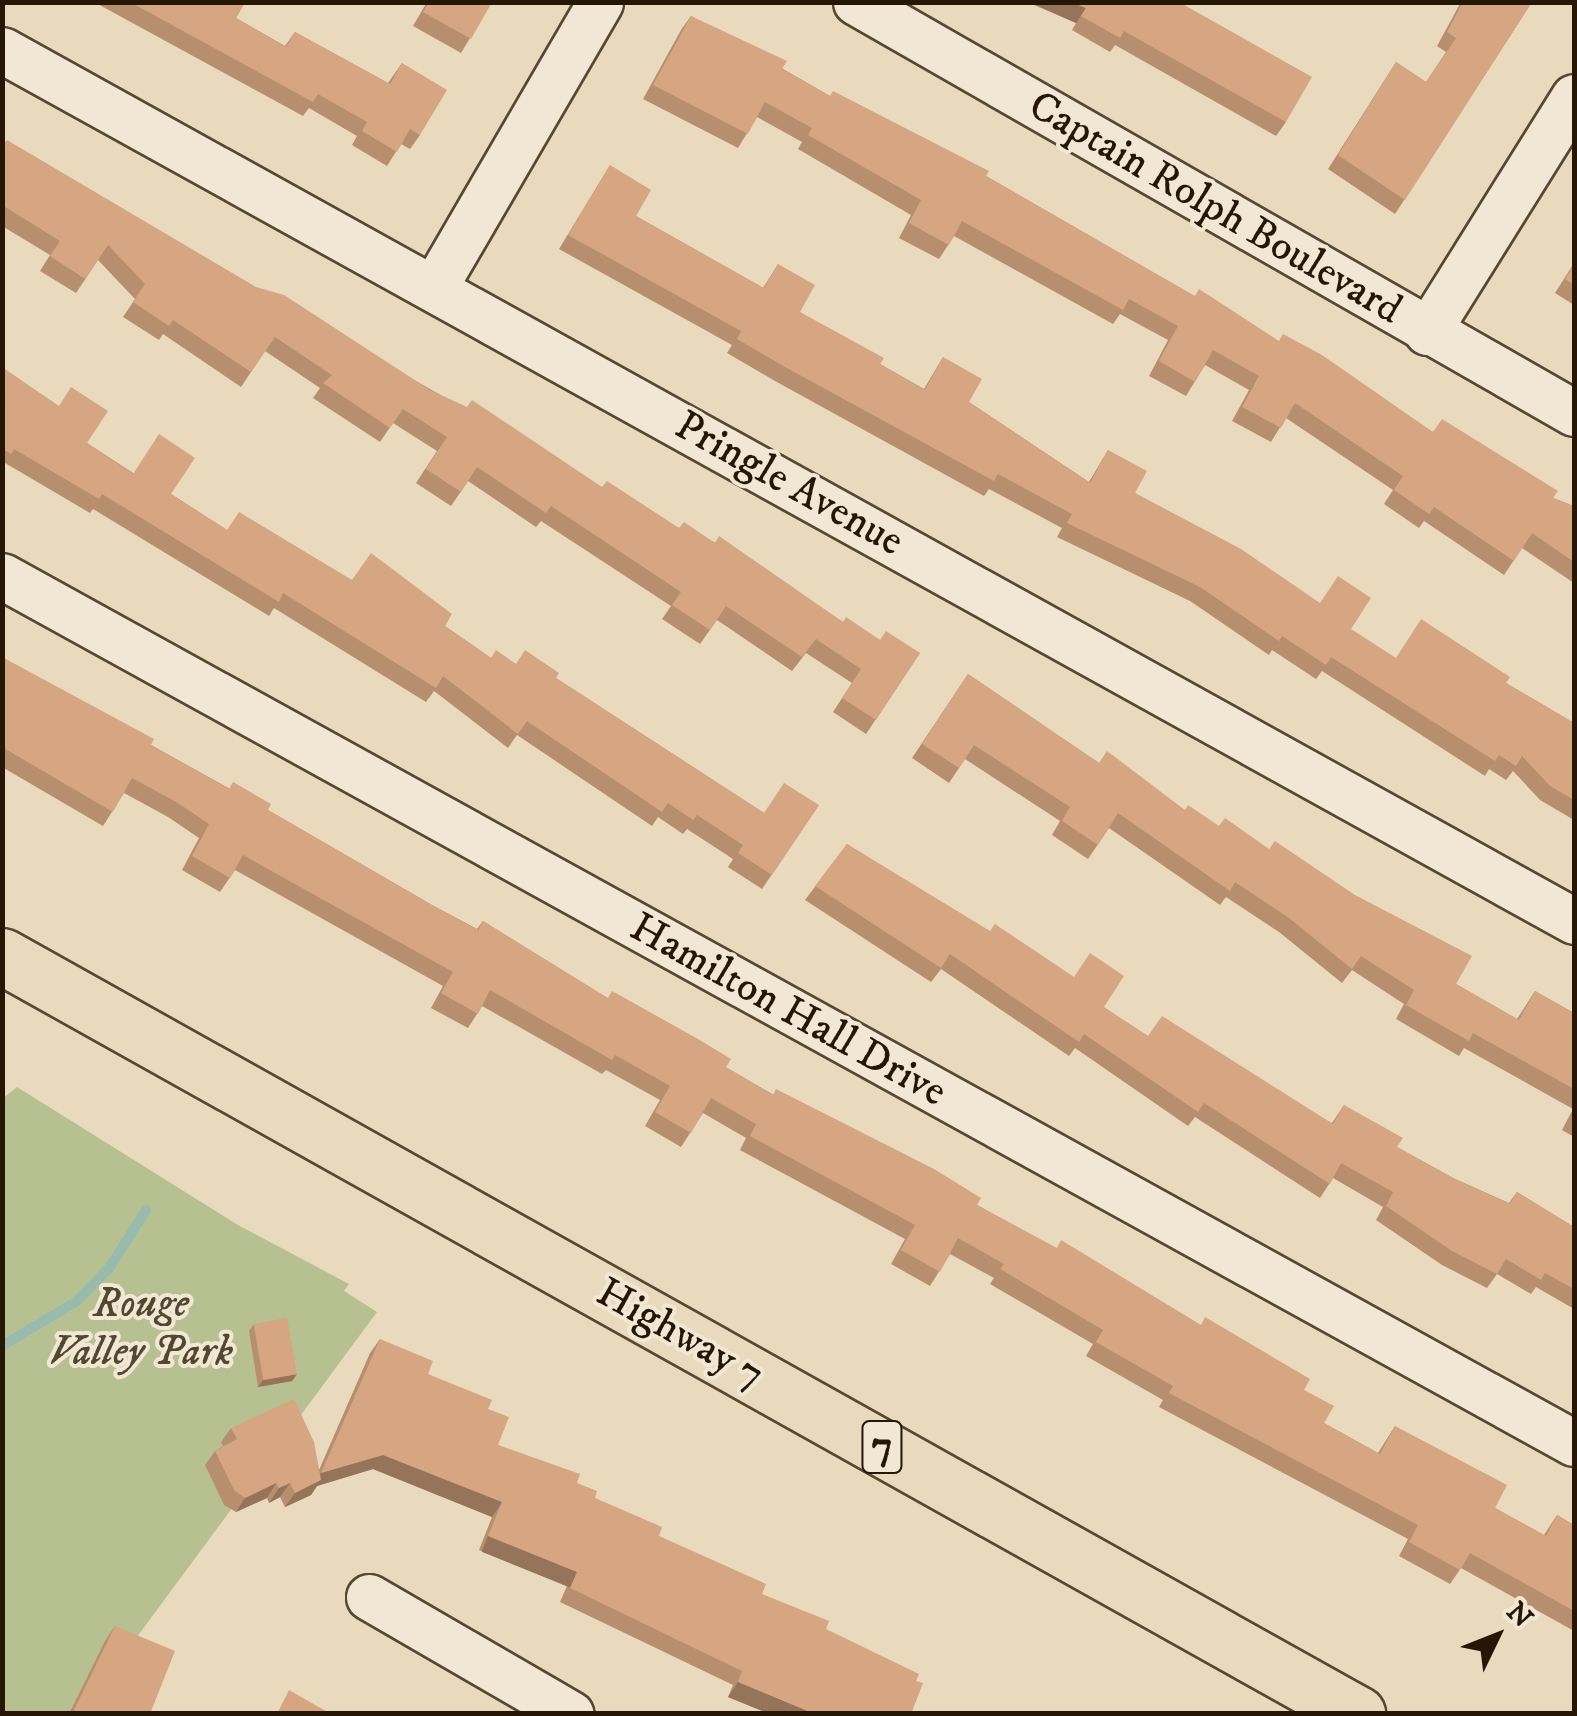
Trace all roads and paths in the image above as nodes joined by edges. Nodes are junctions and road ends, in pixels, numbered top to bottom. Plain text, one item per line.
1 (600, 2) edge
2 (856, 2) edge
3 (2, 50) edge
4 (1574, 97) edge
5 (435, 286) junction
6 (1427, 332) junction
7 (1574, 413) edge
8 (2, 576) edge
9 (1574, 921) edge
10 (2, 956) edge
11 (1574, 1443) edge
12 (370, 1597) dead end
13 (571, 1714) edge
14 (1357, 1714) edge

1 - 5 street
2 - 6 street, Captain Rolph Boulevard
3 - 5 street, Pringle Avenue
4 - 6 street
5 - 9 street, Pringle Avenue
6 - 7 street, Captain Rolph Boulevard
8 - 11 street, Hamilton Hall Drive
10 - 14 main road, Highway 7 / 7
12 - 13 street

